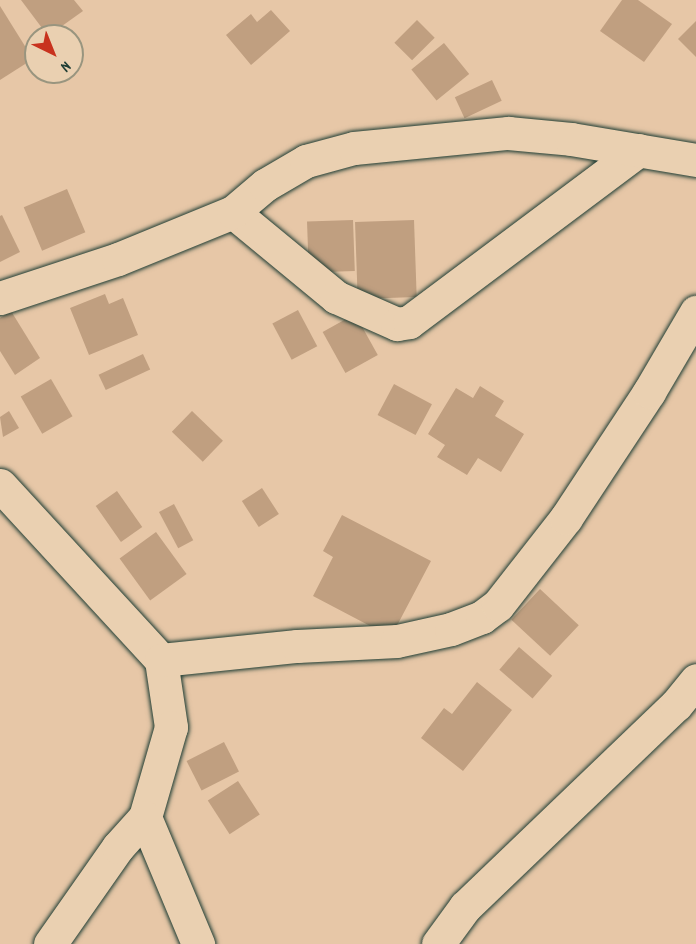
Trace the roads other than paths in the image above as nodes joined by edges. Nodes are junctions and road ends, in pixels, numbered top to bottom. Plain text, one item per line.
1 (639, 150) junction
2 (696, 160) edge
3 (233, 212) junction
4 (0, 298) edge
5 (696, 312) edge
6 (0, 485) edge
7 (160, 660) junction
8 (696, 680) edge
9 (145, 817) junction
10 (50, 944) edge
11 (198, 944) edge
12 (438, 944) edge

1 - 2 street
1 - 3 street
1 - 3 street
3 - 4 street
5 - 7 street
6 - 7 street
7 - 9 street
8 - 12 street
9 - 10 street
9 - 11 street

